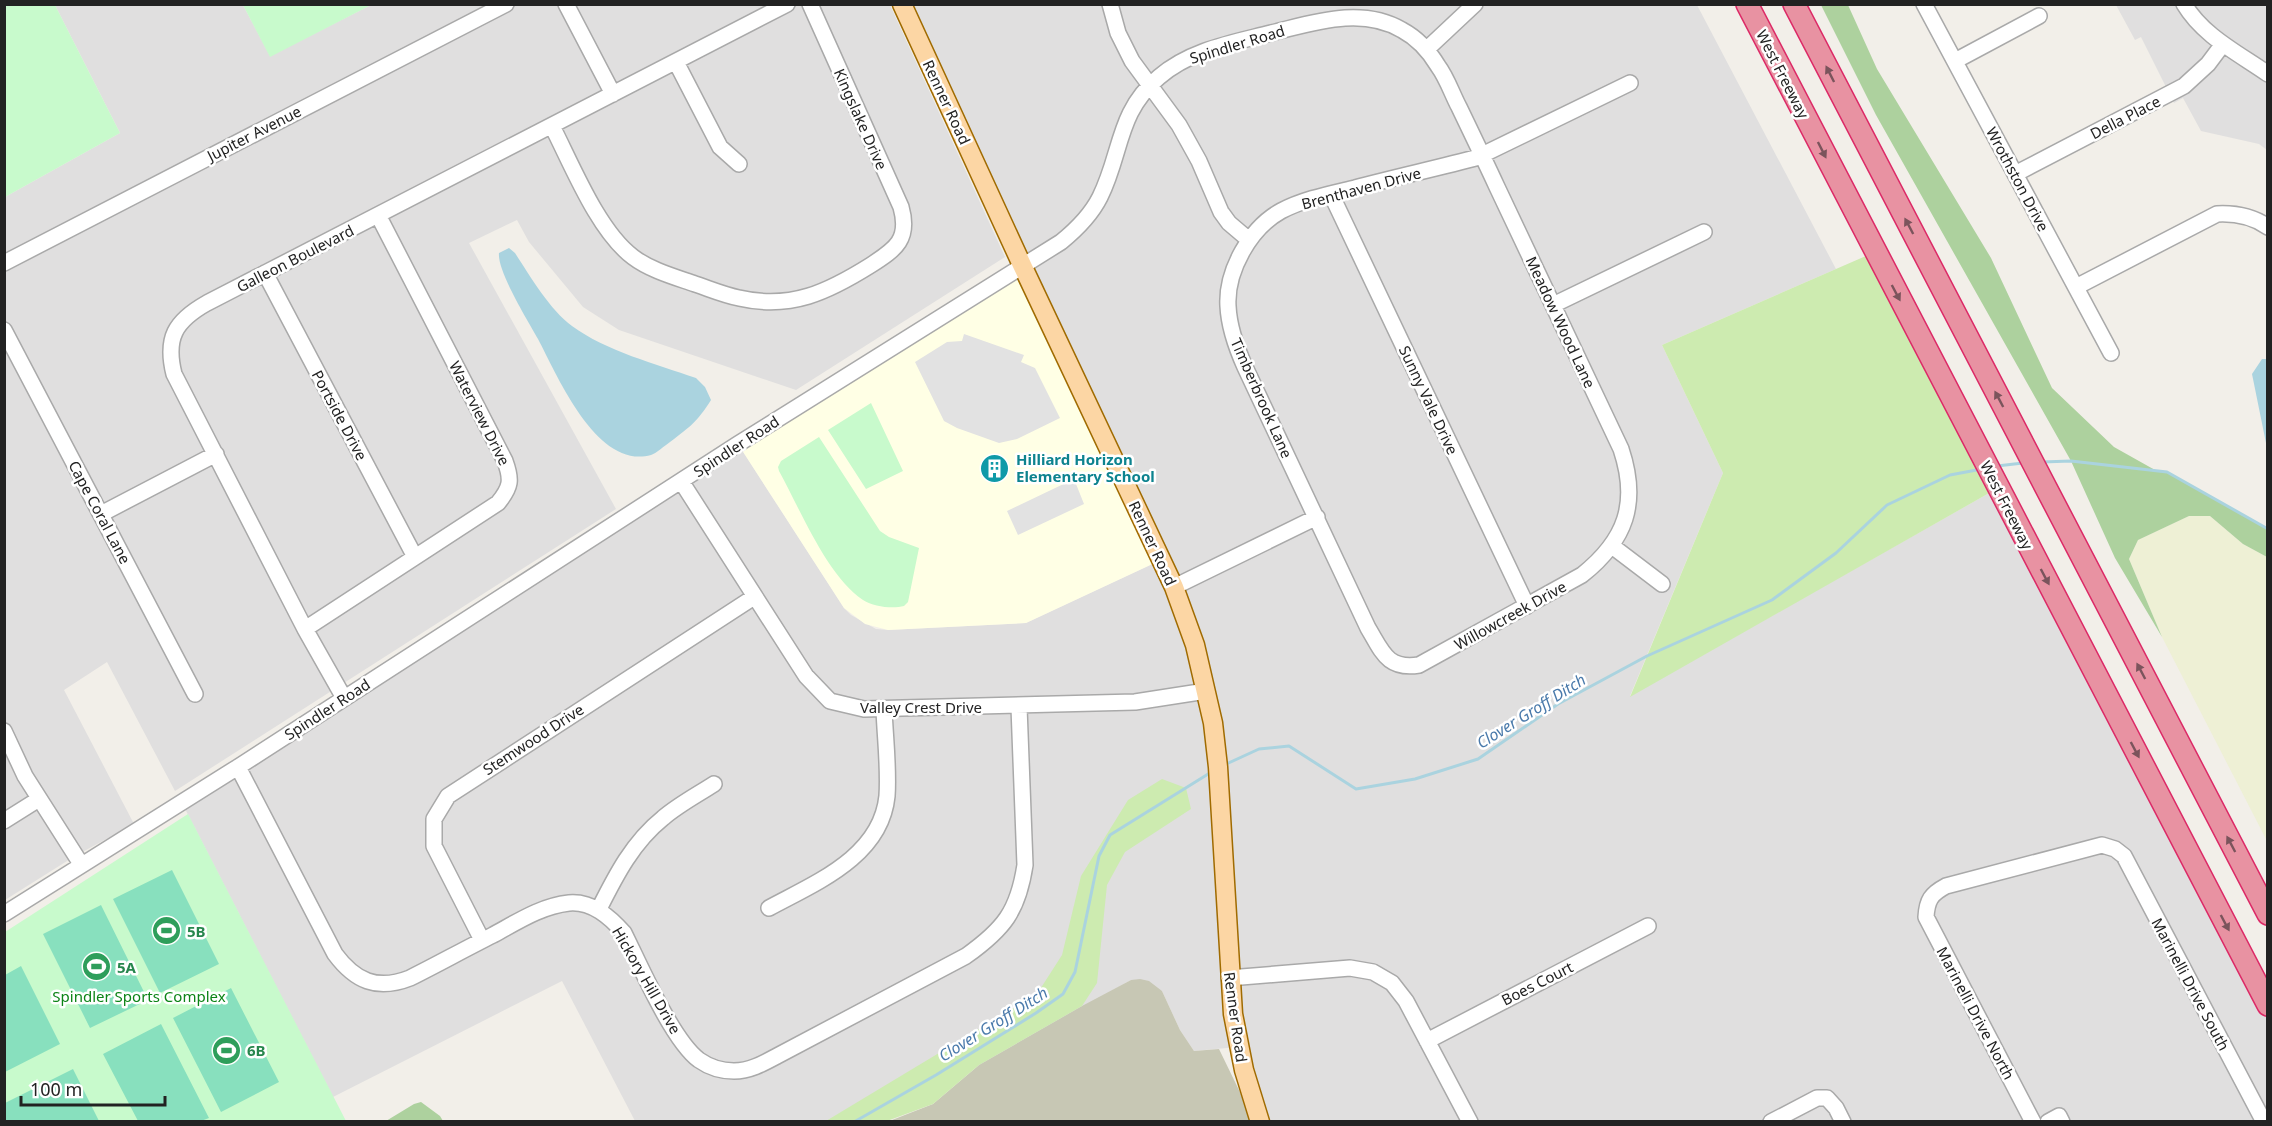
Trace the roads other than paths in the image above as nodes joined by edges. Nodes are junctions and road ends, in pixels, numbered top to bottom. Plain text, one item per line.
1 (506, 4) edge
2 (566, 4) edge
3 (787, 4) edge
4 (810, 4) edge
5 (902, 4) edge
6 (1110, 4) edge
7 (1475, 4) edge
8 (1747, 4) edge
9 (1794, 4) edge
10 (1924, 4) edge
11 (2184, 4) edge
12 (2039, 16) dead end
13 (2223, 44) junction
14 (1426, 49) junction
15 (1955, 61) junction
16 (676, 62) junction
17 (2268, 74) edge
18 (1630, 83) dead end
19 (1150, 85) junction
20 (613, 94) junction
21 (552, 126) junction
22 (1482, 156) junction
23 (739, 164) dead end
24 (2014, 174) junction
25 (1331, 194) junction
26 (378, 215) junction
27 (2268, 226) edge
28 (1704, 232) dead end
29 (1249, 240) junction
30 (4, 263) edge
31 (1022, 265) junction
32 (265, 273) junction
33 (2076, 287) junction
34 (1553, 304) junction
35 (4, 330) edge
36 (2111, 353) dead end
37 (216, 454) junction
38 (681, 482) junction
39 (101, 514) junction
40 (1317, 517) junction
41 (1612, 546) junction
42 (415, 557) junction
43 (1662, 584) dead end
44 (1174, 587) junction
45 (754, 597) junction
46 (1527, 606) junction
47 (305, 629) junction
48 (1399, 665) joint
49 (1206, 691) junction
50 (195, 694) dead end
51 (344, 698) junction
52 (1019, 707) junction
53 (884, 709) junction
54 (4, 731) edge
55 (238, 767) junction
56 (714, 784) dead end
57 (39, 799) junction
58 (4, 821) edge
59 (81, 864) junction
60 (1927, 902) joint
61 (599, 909) junction
62 (769, 909) dead end
63 (4, 914) edge
64 (2268, 914) edge
65 (1648, 926) dead end
66 (482, 940) junction
67 (1229, 978) junction
68 (2268, 1005) edge
69 (1426, 1041) junction
70 (1260, 1122) edge
71 (1470, 1122) edge
72 (1771, 1122) edge
73 (1843, 1122) edge
74 (2033, 1122) edge
75 (2048, 1122) edge
76 (2062, 1122) edge
77 (2264, 1122) edge

1 - 30 street, Jupiter Avenue
2 - 20 street
3 - 16 street, Galleon Boulevard
4 - 21 street, Kingslake Drive
5 - 31 main road, Renner Road
6 - 19 street
7 - 14 street
8 -> 68 highway, West Freeway
64 -> 9 highway
10 - 15 street, Wrothston Drive
11 - 13 street
12 - 15 street
13 - 17 street
13 - 24 street, Della Place
14 - 19 street, Spindler Road
14 - 22 street, Meadow Wood Lane
15 - 24 street, Wrothston Drive
16 - 20 street, Galleon Boulevard
16 - 23 street
18 - 22 street, Brenthaven Drive
19 - 29 street
19 - 31 street, Spindler Road
20 - 21 street, Galleon Boulevard
21 - 26 street, Galleon Boulevard
22 - 25 street, Brenthaven Drive
22 - 34 street, Meadow Wood Lane
24 - 33 street, Wrothston Drive
25 - 29 street, Brenthaven Drive
25 - 46 street, Sunny Vale Drive
26 - 32 street, Galleon Boulevard
26 - 42 street, Waterview Drive
27 - 33 street
28 - 34 street
29 - 40 street, Timberbrook Lane
31 - 38 street, Spindler Road
31 - 44 main road, Renner Road
32 - 37 street, Galleon Boulevard
32 - 42 street, Portside Drive
33 - 36 street, Wrothston Drive
34 - 41 street, Meadow Wood Lane
35 - 39 street, Cape Coral Lane
37 - 39 street
37 - 47 street, Galleon Boulevard
38 - 45 street, Valley Crest Drive
38 - 51 street, Spindler Road
39 - 50 street, Cape Coral Lane
40 - 44 street
40 - 48 street, Timberbrook Lane
41 - 43 street
41 - 46 street, Willowcreek Drive
42 - 47 street, Waterview Drive
44 - 49 main road, Renner Road
45 - 53 street, Valley Crest Drive
45 - 66 street, Stemwood Drive
46 - 48 street, Willowcreek Drive
47 - 51 street, Galleon Boulevard
49 - 52 street, Valley Crest Drive
49 - 67 main road, Renner Road
51 - 55 street, Spindler Road
52 - 53 street, Valley Crest Drive
52 - 61 street, Hickory Hill Drive
53 - 62 street
54 - 57 street
55 - 59 street, Spindler Road
55 - 66 street
56 - 61 street
57 - 58 street
57 - 59 street
59 - 63 street, Spindler Road
60 - 74 street, Marinelli Drive North
60 - 77 street, Marinelli Drive South
61 - 66 street
65 - 69 street, Boes Court
67 - 69 street
67 - 70 main road, Renner Road
69 - 71 street
72 - 73 street
75 - 76 street

